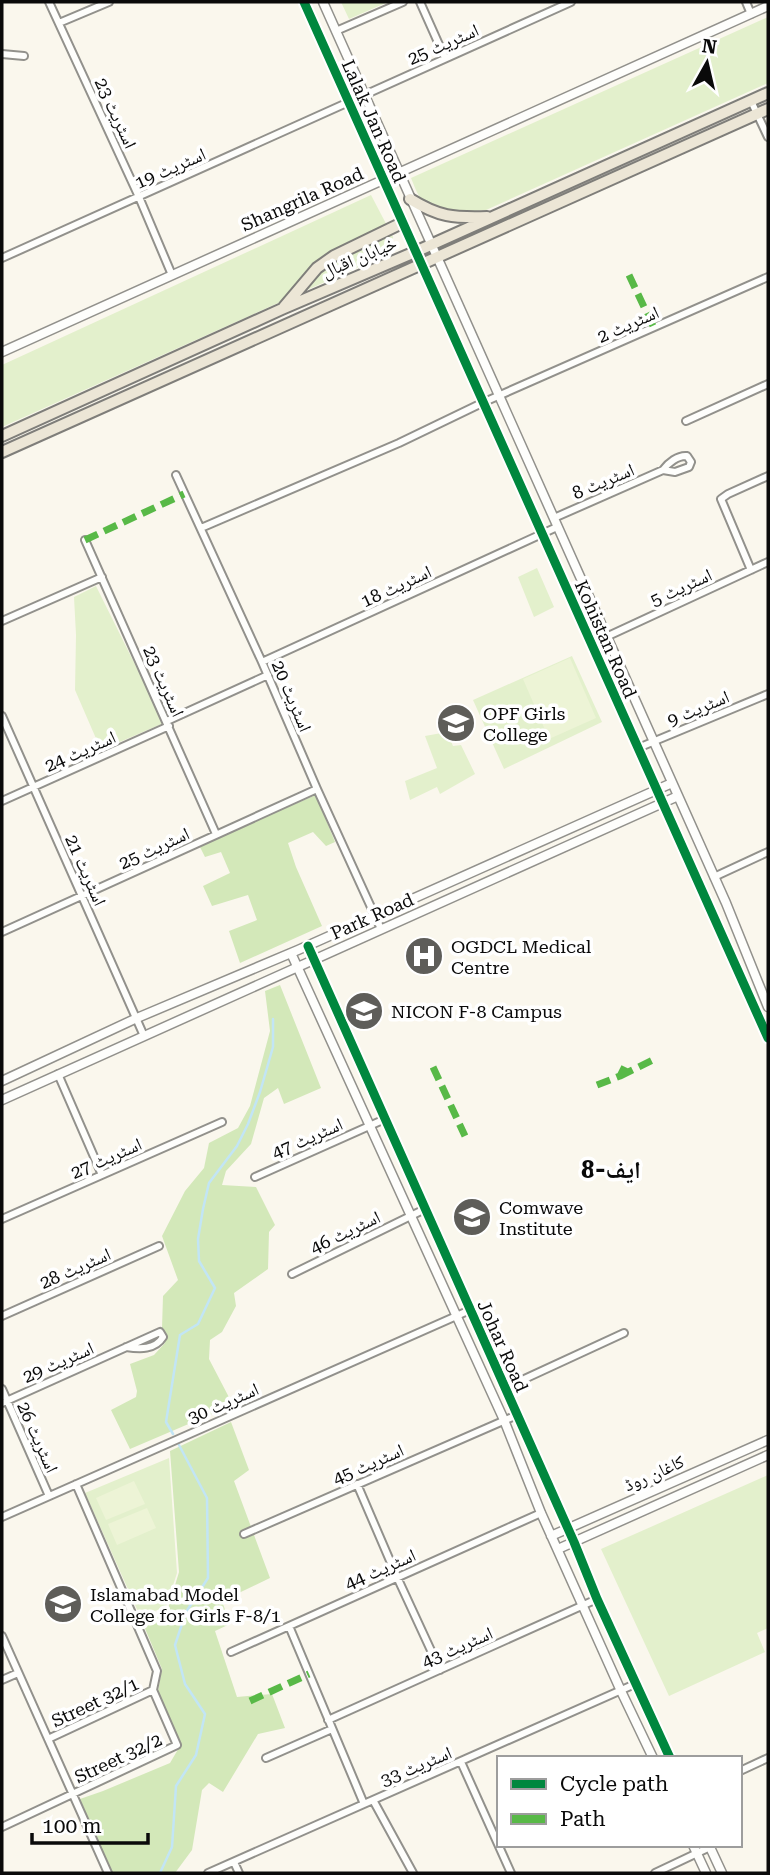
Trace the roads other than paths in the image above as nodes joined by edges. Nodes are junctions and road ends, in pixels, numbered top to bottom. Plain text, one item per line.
1 (50, 2) edge
2 (109, 2) edge
3 (304, 2) edge
4 (323, 2) edge
5 (403, 2) edge
6 (421, 2) edge
7 (571, 2) edge
8 (746, 2) edge
9 (558, 4) edge
10 (768, 6) edge
11 (751, 14) junction
12 (60, 23) junction
13 (336, 31) junction
14 (2, 54) edge
15 (24, 56) dead end
16 (445, 58) junction
17 (768, 93) edge
18 (364, 95) junction
19 (751, 101) junction
20 (349, 102) junction
21 (763, 112) edge
22 (768, 137) edge
23 (398, 174) junction
24 (383, 180) junction
25 (139, 197) junction
26 (410, 199) junction
27 (495, 216) junction
28 (402, 223) junction
29 (430, 245) junction
30 (415, 252) junction
31 (2, 258) edge
32 (436, 259) junction
33 (421, 265) junction
34 (172, 275) junction
35 (768, 277) edge
36 (282, 309) junction
37 (2, 352) edge
38 (768, 384) edge
39 (498, 396) junction
40 (482, 403) junction
41 (686, 421) dead end
42 (2, 436) edge
43 (2, 452) edge
44 (663, 470) dead end
45 (176, 475) dead end
46 (768, 476) edge
47 (554, 518) junction
48 (557, 527) junction
49 (201, 528) junction
50 (542, 534) junction
51 (85, 540) dead end
52 (768, 562) edge
53 (751, 570) junction
54 (102, 577) junction
55 (2, 621) edge
56 (606, 637) junction
57 (262, 662) junction
58 (268, 675) junction
59 (768, 694) edge
60 (2, 716) edge
61 (168, 724) junction
62 (654, 742) junction
63 (638, 748) junction
64 (672, 783) junction
65 (34, 787) junction
66 (317, 789) junction
67 (656, 790) junction
68 (678, 796) junction
69 (2, 801) edge
70 (662, 803) junction
71 (216, 834) junction
72 (768, 852) edge
73 (714, 877) junction
74 (698, 884) junction
75 (82, 897) junction
76 (726, 902) junction
77 (710, 910) junction
78 (375, 915) junction
79 (381, 929) junction
80 (2, 932) edge
81 (308, 946) junction
82 (291, 953) junction
83 (313, 960) junction
84 (298, 966) junction
85 (768, 1004) edge
86 (755, 1009) junction
87 (137, 1018) junction
88 (144, 1036) junction
89 (768, 1038) edge
90 (58, 1074) junction
91 (2, 1081) edge
92 (2, 1100) edge
93 (385, 1119) junction
94 (222, 1122) dead end
95 (370, 1125) junction
96 (102, 1175) junction
97 (255, 1177) dead end
98 (425, 1209) junction
99 (411, 1216) junction
100 (2, 1219) edge
101 (159, 1246) dead end
102 (292, 1273) dead end
103 (470, 1310) junction
104 (2, 1316) edge
105 (456, 1316) junction
106 (624, 1333) dead end
107 (126, 1347) junction
108 (505, 1388) junction
109 (2, 1389) edge
110 (4, 1402) edge
111 (517, 1415) junction
112 (504, 1420) junction
113 (768, 1440) edge
114 (768, 1455) edge
115 (76, 1484) junction
116 (357, 1484) junction
117 (50, 1496) junction
118 (621, 1505) junction
119 (541, 1513) junction
120 (2, 1517) edge
121 (627, 1518) junction
122 (568, 1529) junction
123 (244, 1534) dead end
124 (551, 1535) junction
125 (574, 1542) junction
126 (558, 1549) junction
127 (397, 1577) junction
128 (597, 1599) junction
129 (583, 1606) junction
130 (289, 1626) junction
131 (2, 1636) edge
132 (231, 1652) dead end
133 (440, 1670) junction
134 (18, 1673) junction
135 (2, 1680) edge
136 (635, 1684) junction
137 (153, 1690) junction
138 (621, 1691) junction
139 (328, 1720) junction
140 (332, 1729) junction
141 (48, 1739) junction
142 (652, 1756) edge
143 (669, 1756) edge
144 (266, 1758) dead end
145 (768, 1758) edge
146 (461, 1762) junction
147 (742, 1770) edge
148 (73, 1794) junction
149 (373, 1800) junction
150 (365, 1804) junction
151 (2, 1827) edge
152 (497, 1841) edge
153 (500, 1847) edge
154 (694, 1847) edge
155 (708, 1847) edge
156 (710, 1847) edge
157 (697, 1854) junction
158 (234, 1862) junction
159 (108, 1873) edge
160 (208, 1873) edge
161 (239, 1873) edge
162 (413, 1873) edge
163 (511, 1873) edge
164 (655, 1873) edge
165 (706, 1873) edge
166 (722, 1873) edge

1 - 12 street, اسٹریٹ 23
2 - 12 street
3 - 20 street, Lalak Jan Road
4 - 13 street, Lalak Jan Road
5 - 13 street
6 - 16 street
7 - 9 street, اسٹریٹ 25
8 - 11 street
9 - 16 street, اسٹریٹ 25
10 - 11 street, Shangrila Road
11 - 23 street, Shangrila Road
12 - 25 street, اسٹریٹ 23
13 - 18 street, Lalak Jan Road
14 - 15 street
16 - 18 street, اسٹریٹ 25
17 - 19 main road, خیابان اقبال
18 - 20 street, اسٹریٹ 25
18 - 23 street, Lalak Jan Road
19 - 21 street
19 - 27 main road, خیابان اقبال
20 - 24 street, Lalak Jan Road
20 - 25 street, اسٹریٹ 19
21 - 22 street
21 - 32 main road, خیابان اقبال
23 - 24 street, Shangrila Road
23 - 26 street, Lalak Jan Road
24 - 28 street, Lalak Jan Road
24 - 34 street, Shangrila Road
25 - 31 street, اسٹریٹ 19
25 - 34 street, اسٹریٹ 23
26 - 27 main road
26 - 29 street, Lalak Jan Road
27 - 29 main road, خیابان اقبال
28 - 30 street, Lalak Jan Road
28 - 36 main road
29 - 30 main road, خیابان اقبال
29 - 32 street, Kohistan Road
30 - 33 street, Kohistan Road
30 - 36 main road, خیابان اقبال
32 - 33 main road, خیابان اقبال
32 - 39 street, Kohistan Road
33 - 40 street, Kohistan Road
33 - 43 main road, خیابان اقبال
34 - 37 street, Shangrila Road
35 - 39 street, اسٹریٹ 2
36 - 42 main road, خیابان اقبال
38 - 41 street
39 - 40 street, اسٹریٹ 2
39 - 47 street, Kohistan Road
40 - 49 street
40 - 50 street, Kohistan Road
44 - 47 street, اسٹریٹ 8
45 - 49 street, اسٹریٹ 20
46 - 53 street
47 - 48 street, Kohistan Road
48 - 50 street, اسٹریٹ 18
48 - 56 street, Kohistan Road
49 - 57 street, اسٹریٹ 20
50 - 57 street, اسٹریٹ 18
50 - 63 street, Kohistan Road
51 - 54 street, اسٹریٹ 23
52 - 53 street, اسٹریٹ 5
53 - 56 street, اسٹریٹ 5
54 - 55 street
54 - 61 street, اسٹریٹ 23
56 - 62 street, Kohistan Road
57 - 58 street, اسٹریٹ 20
58 - 61 street, اسٹریٹ 24
58 - 66 street, اسٹریٹ 20
59 - 62 street, اسٹریٹ 9
60 - 65 street, اسٹریٹ 21
61 - 65 street, اسٹریٹ 24
61 - 71 street, اسٹریٹ 23
62 - 63 street, اسٹریٹ 9
62 - 64 street, Kohistan Road
63 - 67 street, Kohistan Road
64 - 67 street, Park Road
64 - 68 street, Kohistan Road
65 - 69 street, اسٹریٹ 24
65 - 75 street, اسٹریٹ 21
66 - 71 street, اسٹریٹ 25
66 - 78 street, اسٹریٹ 20
67 - 70 street, Kohistan Road
67 - 78 street, Park Road
68 - 70 street, Park Road
68 - 73 street, Kohistan Road
70 - 74 street, Kohistan Road
70 - 79 street, Park Road
71 - 75 street, اسٹریٹ 25
72 - 73 street
73 - 74 street
73 - 76 street, Kohistan Road
74 - 77 street, Kohistan Road
75 - 80 street, اسٹریٹ 25
75 - 87 street, اسٹریٹ 21
76 - 77 street
76 - 85 street, Kohistan Road
77 - 86 street, Kohistan Road
78 - 79 street, اسٹریٹ 20
78 - 81 street, Park Road
79 - 83 street, Park Road
81 - 82 street, Park Road
81 - 83 street, Johar Road
82 - 84 street, Johar Road
82 - 87 street, Park Road
83 - 84 street, Park Road
83 - 93 street, Johar Road
84 - 88 street, Park Road
84 - 95 street, Johar Road
85 - 86 street
86 - 89 street, Kohistan Road
87 - 88 street, اسٹریٹ 21
87 - 91 street, Park Road
88 - 90 street, Park Road
90 - 92 street, Park Road
90 - 96 street
93 - 95 street, اسٹریٹ 47
93 - 98 street, Johar Road
94 - 96 street, اسٹریٹ 27
95 - 97 street, اسٹریٹ 47
95 - 99 street, Johar Road
96 - 100 street, اسٹریٹ 27
98 - 99 street, اسٹریٹ 46
98 - 103 street, Johar Road
99 - 102 street, اسٹریٹ 46
99 - 105 street, Johar Road
101 - 104 street, اسٹریٹ 28
103 - 105 street, اسٹریٹ 30
103 - 108 street, Johar Road
105 - 112 street, Johar Road
105 - 115 street, اسٹریٹ 30
106 - 108 street
107 - 107 street, اسٹریٹ 29
107 - 110 street, اسٹریٹ 29
108 - 111 street, Johar Road
109 - 110 street, اسٹریٹ 26
110 - 117 street, اسٹریٹ 26
111 - 112 street, اسٹریٹ 45
111 - 122 street, Johar Road
112 - 116 street, اسٹریٹ 45
112 - 119 street, Johar Road
113 - 118 street, کاغان روڈ
114 - 121 street, کاغان روڈ
115 - 117 street, اسٹریٹ 30
115 - 137 street
116 - 123 street, اسٹریٹ 45
116 - 127 street
117 - 120 street, اسٹریٹ 30
118 - 121 street
118 - 122 street, کاغان روڈ
119 - 124 street, Johar Road
119 - 127 street, اسٹریٹ 44
121 - 125 street, کاغان روڈ
122 - 124 street, کاغان روڈ
122 - 125 street, Johar Road
124 - 126 street, Johar Road
125 - 126 street, کاغان روڈ
125 - 128 street, Johar Road
126 - 129 street, Johar Road
127 - 130 street, اسٹریٹ 44
127 - 133 street
128 - 129 street, اسٹریٹ 43
128 - 136 street, Johar Road
129 - 133 street, اسٹریٹ 43
129 - 138 street, Johar Road
130 - 132 street, اسٹریٹ 44
130 - 139 street
131 - 134 street
133 - 139 street, اسٹریٹ 43
134 - 135 street
134 - 141 street
136 - 138 street, اسٹریٹ 33
136 - 143 street, Johar Road
137 - 141 street, Street 32/1
137 - 148 street, Street 32/2
138 - 142 street, Johar Road
138 - 146 street, اسٹریٹ 33
139 - 140 street
140 - 144 street
140 - 150 street
141 - 148 street
145 - 147 street
146 - 149 street, اسٹریٹ 33
146 - 152 street
148 - 151 street
148 - 159 street, Street 32/2
149 - 150 street, اسٹریٹ 33
149 - 162 street
150 - 158 street, اسٹریٹ 33
153 - 163 street
154 - 157 street
155 - 157 street
156 - 166 street
157 - 164 street
157 - 165 street
158 - 160 street, اسٹریٹ 33
158 - 161 street

